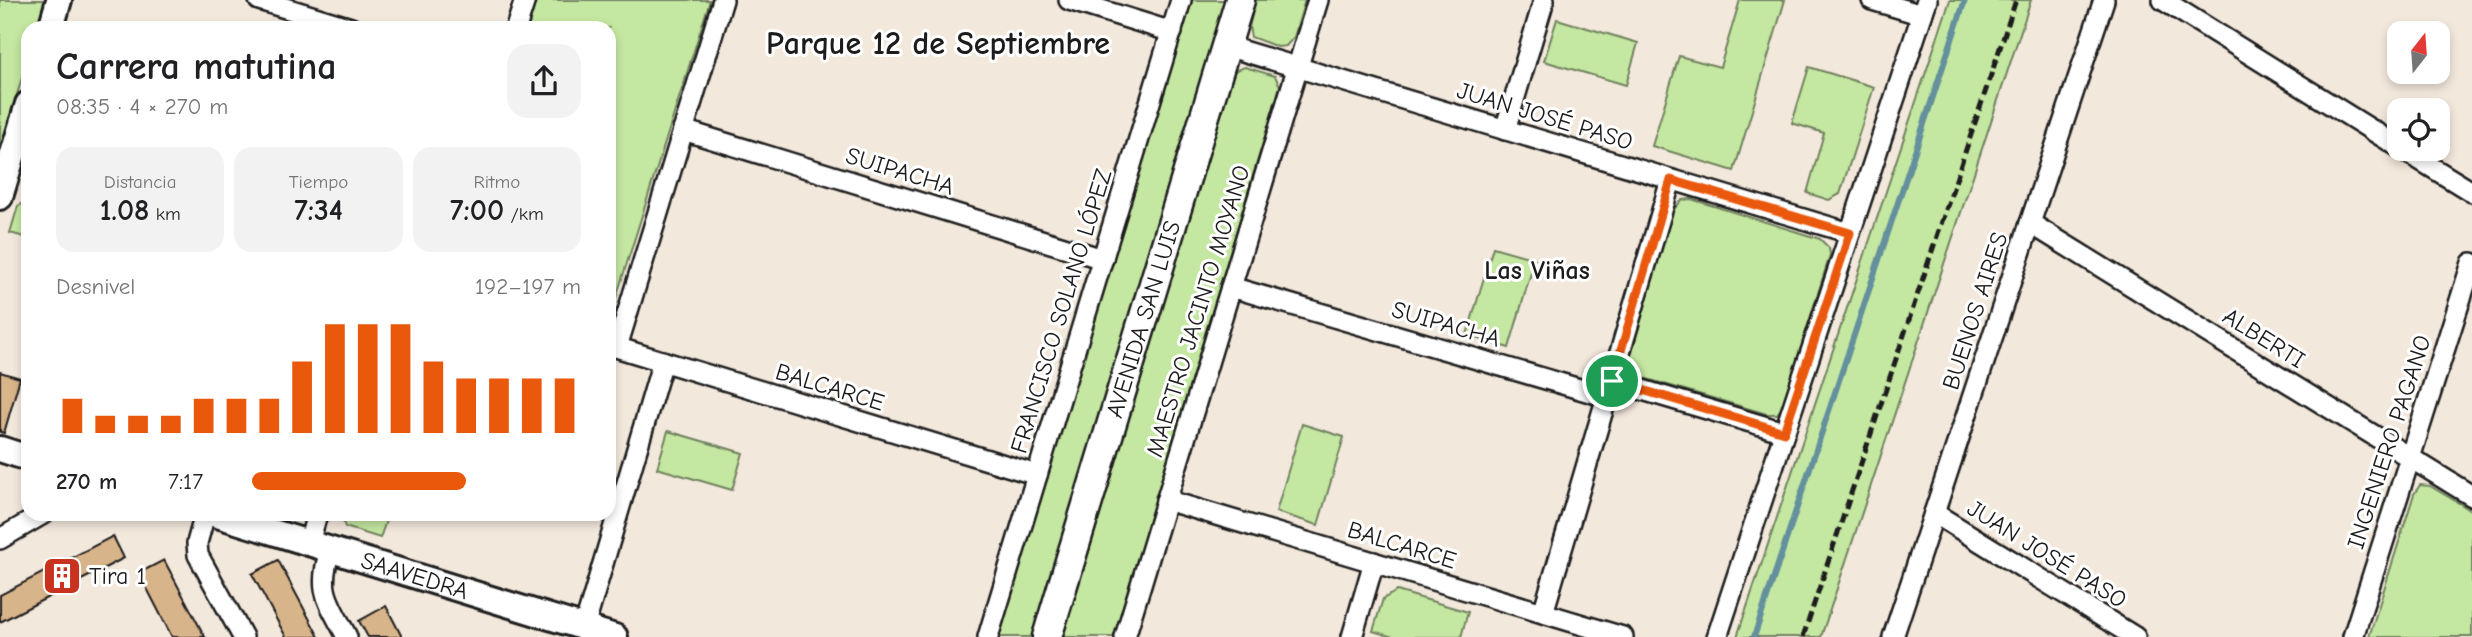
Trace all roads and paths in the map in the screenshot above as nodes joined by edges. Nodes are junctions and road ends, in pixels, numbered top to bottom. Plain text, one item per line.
1 (59, 0) edge
2 (259, 0) edge
3 (525, 0) edge
4 (723, 0) edge
5 (1069, 0) edge
6 (1181, 0) edge
7 (1240, 0) edge
8 (1318, 0) edge
9 (1544, 0) edge
10 (1872, 0) edge
11 (2104, 0) edge
12 (2163, 0) edge
13 (1925, 8) edge
14 (53, 21) edge
15 (328, 21) edge
16 (518, 21) edge
17 (1172, 32) junction
18 (1226, 46) junction
19 (1298, 68) junction
20 (684, 130) junction
21 (1505, 130) junction
22 (2387, 139) edge
23 (2422, 161) edge
24 (19, 166) edge
25 (1671, 180) junction
26 (2472, 192) edge
27 (0, 197) edge
28 (2031, 223) junction
29 (1850, 233) junction
30 (1103, 259) junction
31 (2472, 263) edge
32 (1231, 287) junction
33 (616, 337) edge
34 (616, 347) edge
35 (663, 361) junction
36 (1609, 389) junction
37 (1784, 432) junction
38 (0, 449) edge
39 (21, 456) edge
40 (2410, 457) junction
41 (1037, 475) junction
42 (2472, 496) edge
43 (1166, 500) junction
44 (1934, 513) junction
45 (616, 520) edge
46 (30, 521) edge
47 (203, 521) edge
48 (236, 521) edge
49 (317, 521) edge
50 (616, 521) edge
51 (0, 538) edge
52 (319, 547) junction
53 (1374, 562) junction
54 (1543, 613) junction
55 (584, 628) junction
56 (243, 637) edge
57 (347, 637) edge
58 (615, 637) edge
59 (988, 637) edge
60 (1047, 637) edge
61 (1125, 637) edge
62 (1352, 637) edge
63 (1623, 637) edge
64 (1717, 637) edge
65 (1893, 637) edge
66 (2134, 637) edge
67 (2353, 637) edge

1 - 14 street
2 - 15 street
3 - 16 street
4 - 20 street
5 - 17 street
6 - 17 street, FRANCISCO SOLANO LÓPEZ
7 - 18 main road, AVENIDA SAN LUIS
8 - 19 street, MAESTRO JACINTO MOYANO
9 - 21 street
10 - 13 street
11 - 28 street, BUENOS AIRES
12 - 22 street
13 - 29 street
17 - 30 street, FRANCISCO SOLANO LÓPEZ
18 - 19 street, JUAN JOSÉ PASO
18 - 60 main road, AVENIDA SAN LUIS
19 - 21 street, JUAN JOSÉ PASO
19 - 32 street, MAESTRO JACINTO MOYANO
20 - 30 street, SUIPACHA
20 - 33 street
21 - 25 street, JUAN JOSÉ PASO
23 - 26 street
24 - 27 street
25 - 29 street, JUAN JOSÉ PASO
25 - 36 street
28 - 40 street, ALBERTI
28 - 44 street, BUENOS AIRES
29 - 37 street
30 - 41 street, FRANCISCO SOLANO LÓPEZ
31 - 40 street, INGENIERO PAGANO
32 - 36 street, SUIPACHA
32 - 43 street, MAESTRO JACINTO MOYANO
34 - 35 street, BALCARCE
35 - 41 street, BALCARCE
35 - 45 street
36 - 37 street, SUIPACHA
36 - 54 street
37 - 64 street
38 - 39 street
40 - 42 street, ALBERTI
40 - 67 street, INGENIERO PAGANO
41 - 59 street, FRANCISCO SOLANO LÓPEZ
43 - 53 street, BALCARCE
43 - 61 street, MAESTRO JACINTO MOYANO
44 - 65 street, BUENOS AIRES
44 - 66 street, JUAN JOSÉ PASO
46 - 51 street
47 - 56 street
48 - 52 street, SAAVEDRA
49 - 52 street
50 - 55 street
52 - 55 street, SAAVEDRA
52 - 57 street
53 - 54 street, BALCARCE
53 - 62 street
54 - 63 street, BALCARCE
55 - 58 street, SAAVEDRA

